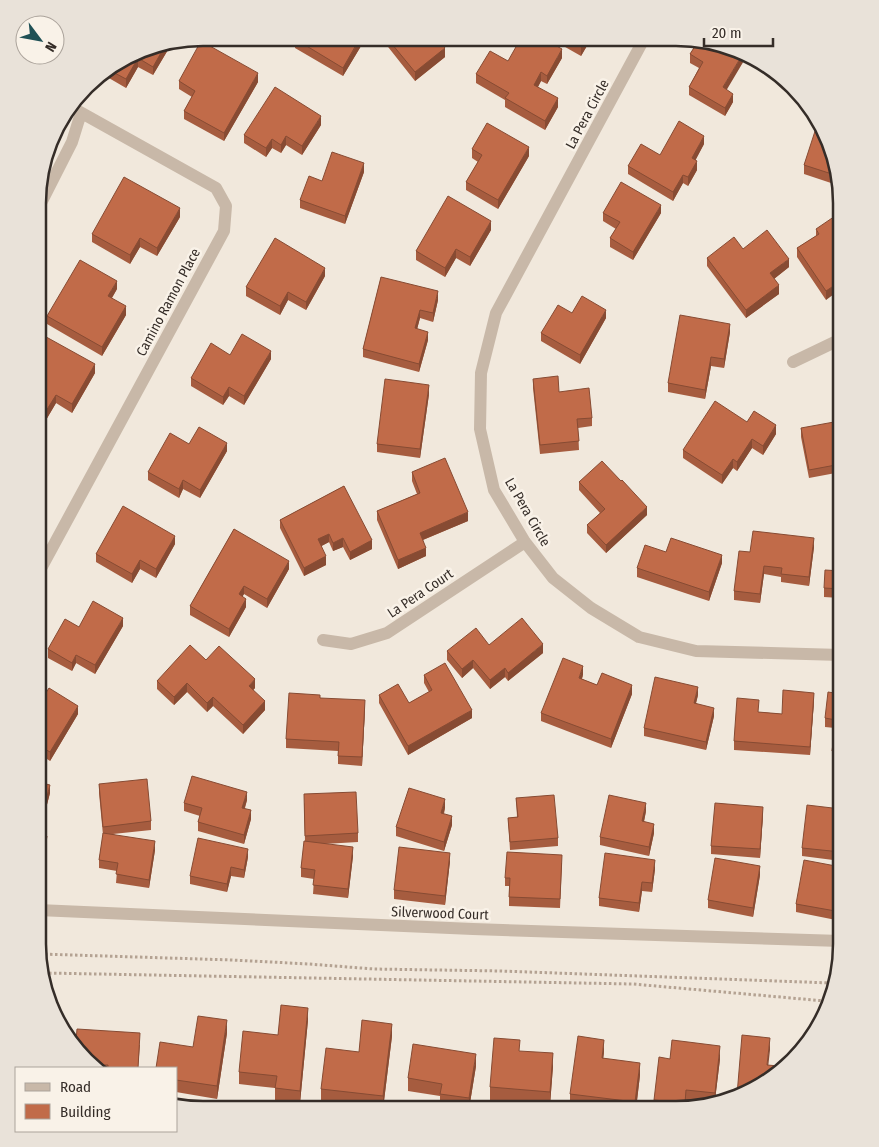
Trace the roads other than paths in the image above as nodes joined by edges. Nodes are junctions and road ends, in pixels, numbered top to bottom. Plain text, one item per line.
1 (640, 46) edge
2 (77, 111) edge
3 (76, 113) edge
4 (47, 191) edge
5 (833, 343) edge
6 (793, 362) dead end
7 (524, 542) junction
8 (46, 559) edge
9 (323, 640) dead end
10 (832, 655) edge
11 (46, 910) edge
12 (832, 941) edge

1 - 7 street, La Pera Circle
2 - 8 street, Camino Ramon Place
3 - 4 street
5 - 6 street
7 - 9 street, La Pera Court
7 - 10 street, La Pera Circle
11 - 12 street, Silverwood Court

